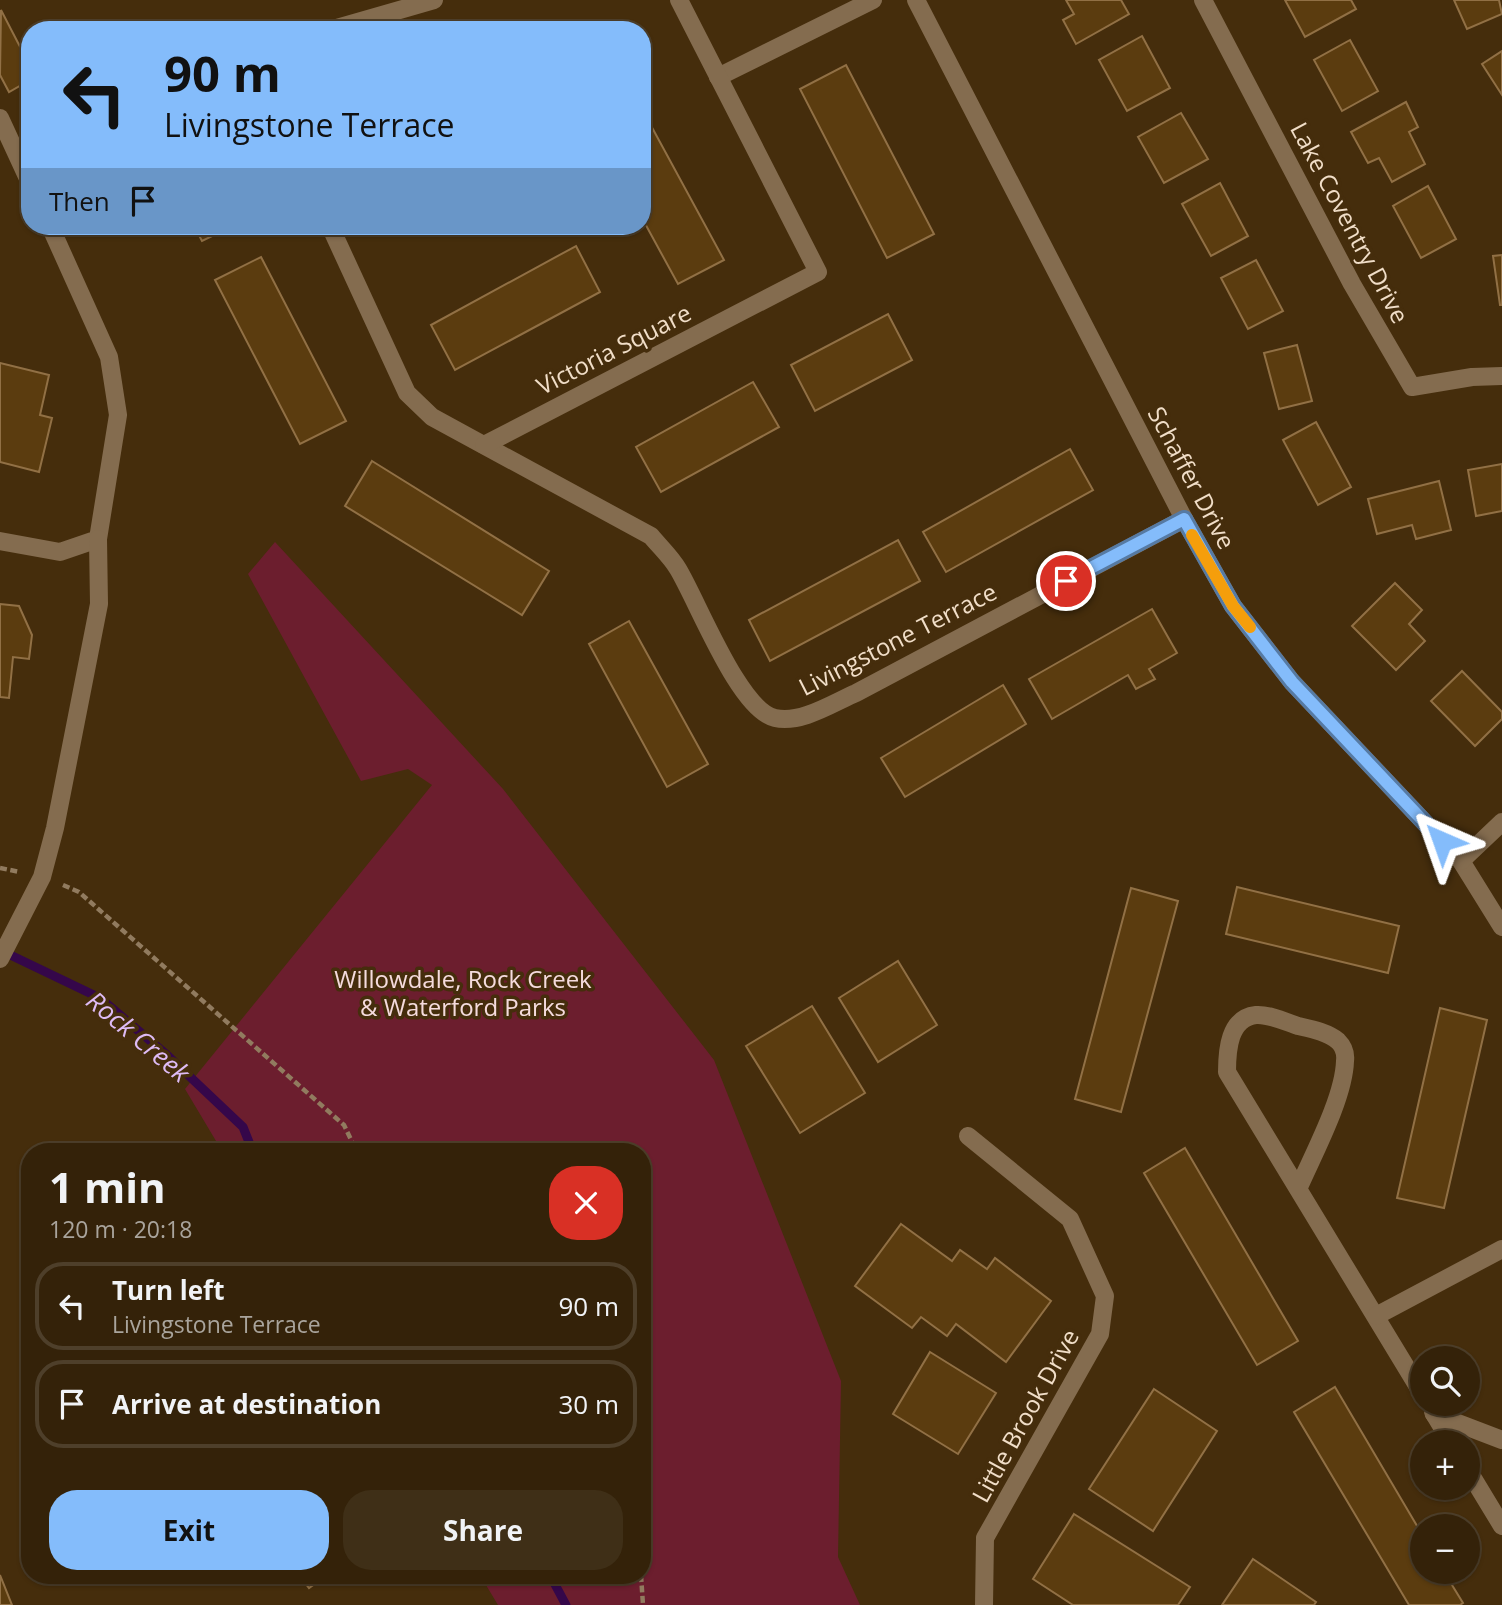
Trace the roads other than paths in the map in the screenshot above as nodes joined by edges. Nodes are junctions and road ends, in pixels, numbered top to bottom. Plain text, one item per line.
1 (434, 0) edge
2 (679, 0) edge
3 (873, 0) edge
4 (916, 0) edge
5 (1203, 0) edge
6 (361, 21) edge
7 (718, 77) junction
8 (0, 118) edge
9 (21, 164) edge
10 (54, 235) edge
11 (334, 235) edge
12 (1502, 376) edge
13 (484, 445) junction
14 (1184, 519) junction
15 (98, 539) junction
16 (0, 541) edge
17 (1502, 822) edge
18 (1461, 861) junction
19 (1502, 927) edge
20 (0, 959) edge
21 (968, 1136) dead end
22 (1299, 1187) junction
23 (1502, 1249) edge
24 (1376, 1316) junction
25 (1410, 1373) edge
26 (1447, 1416) edge
27 (1502, 1440) edge
28 (1480, 1489) edge
29 (1502, 1525) edge
30 (984, 1605) edge

1 - 6 street
2 - 7 street, Victoria Square
3 - 7 street
4 - 14 street, Schaffer Drive
5 - 12 street, Lake Coventry Drive
7 - 13 street, Victoria Square
8 - 9 street
10 - 15 street
11 - 13 street
13 - 14 street, Livingstone Terrace
14 - 18 street, Schaffer Drive
15 - 16 street
15 - 20 street
17 - 18 street
18 - 19 street, Schaffer Drive
21 - 30 street, Little Brook Drive
22 - 22 street
22 - 24 street
23 - 24 street
24 - 25 street
26 - 27 street
28 - 29 street

